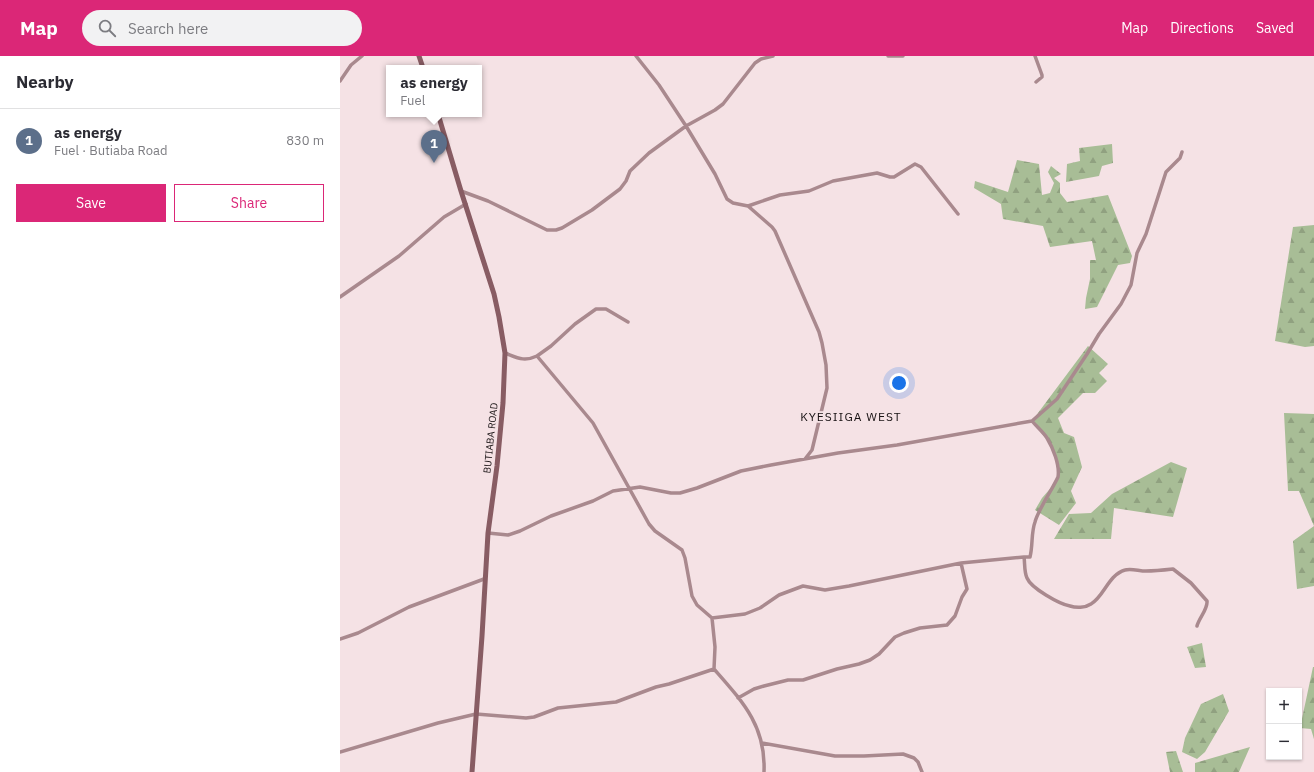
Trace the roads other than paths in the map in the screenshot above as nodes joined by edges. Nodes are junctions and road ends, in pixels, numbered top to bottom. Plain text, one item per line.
1 (362, 56) edge
2 (636, 56) edge
3 (773, 56) edge
4 (888, 56) edge
5 (904, 56) edge
6 (1035, 56) edge
7 (340, 81) edge
8 (1036, 82) dead end
9 (439, 117) edge
10 (686, 126) junction
11 (1182, 152) dead end
12 (461, 191) junction
13 (466, 204) junction
14 (748, 206) junction
15 (958, 214) dead end
16 (340, 297) edge
17 (628, 322) dead end
18 (505, 353) junction
19 (537, 356) junction
20 (1032, 421) junction
21 (805, 459) junction
22 (628, 489) junction
23 (488, 533) junction
24 (1024, 557) junction
25 (961, 563) junction
26 (484, 578) junction
27 (712, 618) junction
28 (1197, 626) dead end
29 (340, 639) edge
30 (714, 670) junction
31 (738, 698) junction
32 (476, 714) junction
33 (762, 743) junction
34 (340, 752) edge
35 (472, 772) edge
36 (764, 772) edge
37 (922, 772) edge

1 - 7 street
2 - 10 street
3 - 10 street
4 - 5 street
6 - 8 street
9 - 12 main road, BUTIABA ROAD
10 - 12 street
10 - 14 street
11 - 20 street
12 - 13 main road, BUTIABA ROAD
13 - 16 street
13 - 18 main road, BUTIABA ROAD
14 - 15 street
14 - 21 street
17 - 19 street
18 - 19 street
18 - 23 main road, BUTIABA ROAD
19 - 22 street
20 - 21 street
20 - 24 street
21 - 22 street
22 - 23 street
22 - 27 street
23 - 26 main road, BUTIABA ROAD
24 - 25 street
24 - 28 street
25 - 27 street
25 - 31 street
26 - 29 street
26 - 32 main road, BUTIABA ROAD
27 - 30 street
30 - 31 street
30 - 32 street
31 - 33 street
32 - 34 street
32 - 35 main road, BUTIABA ROAD
33 - 36 street
33 - 37 street

